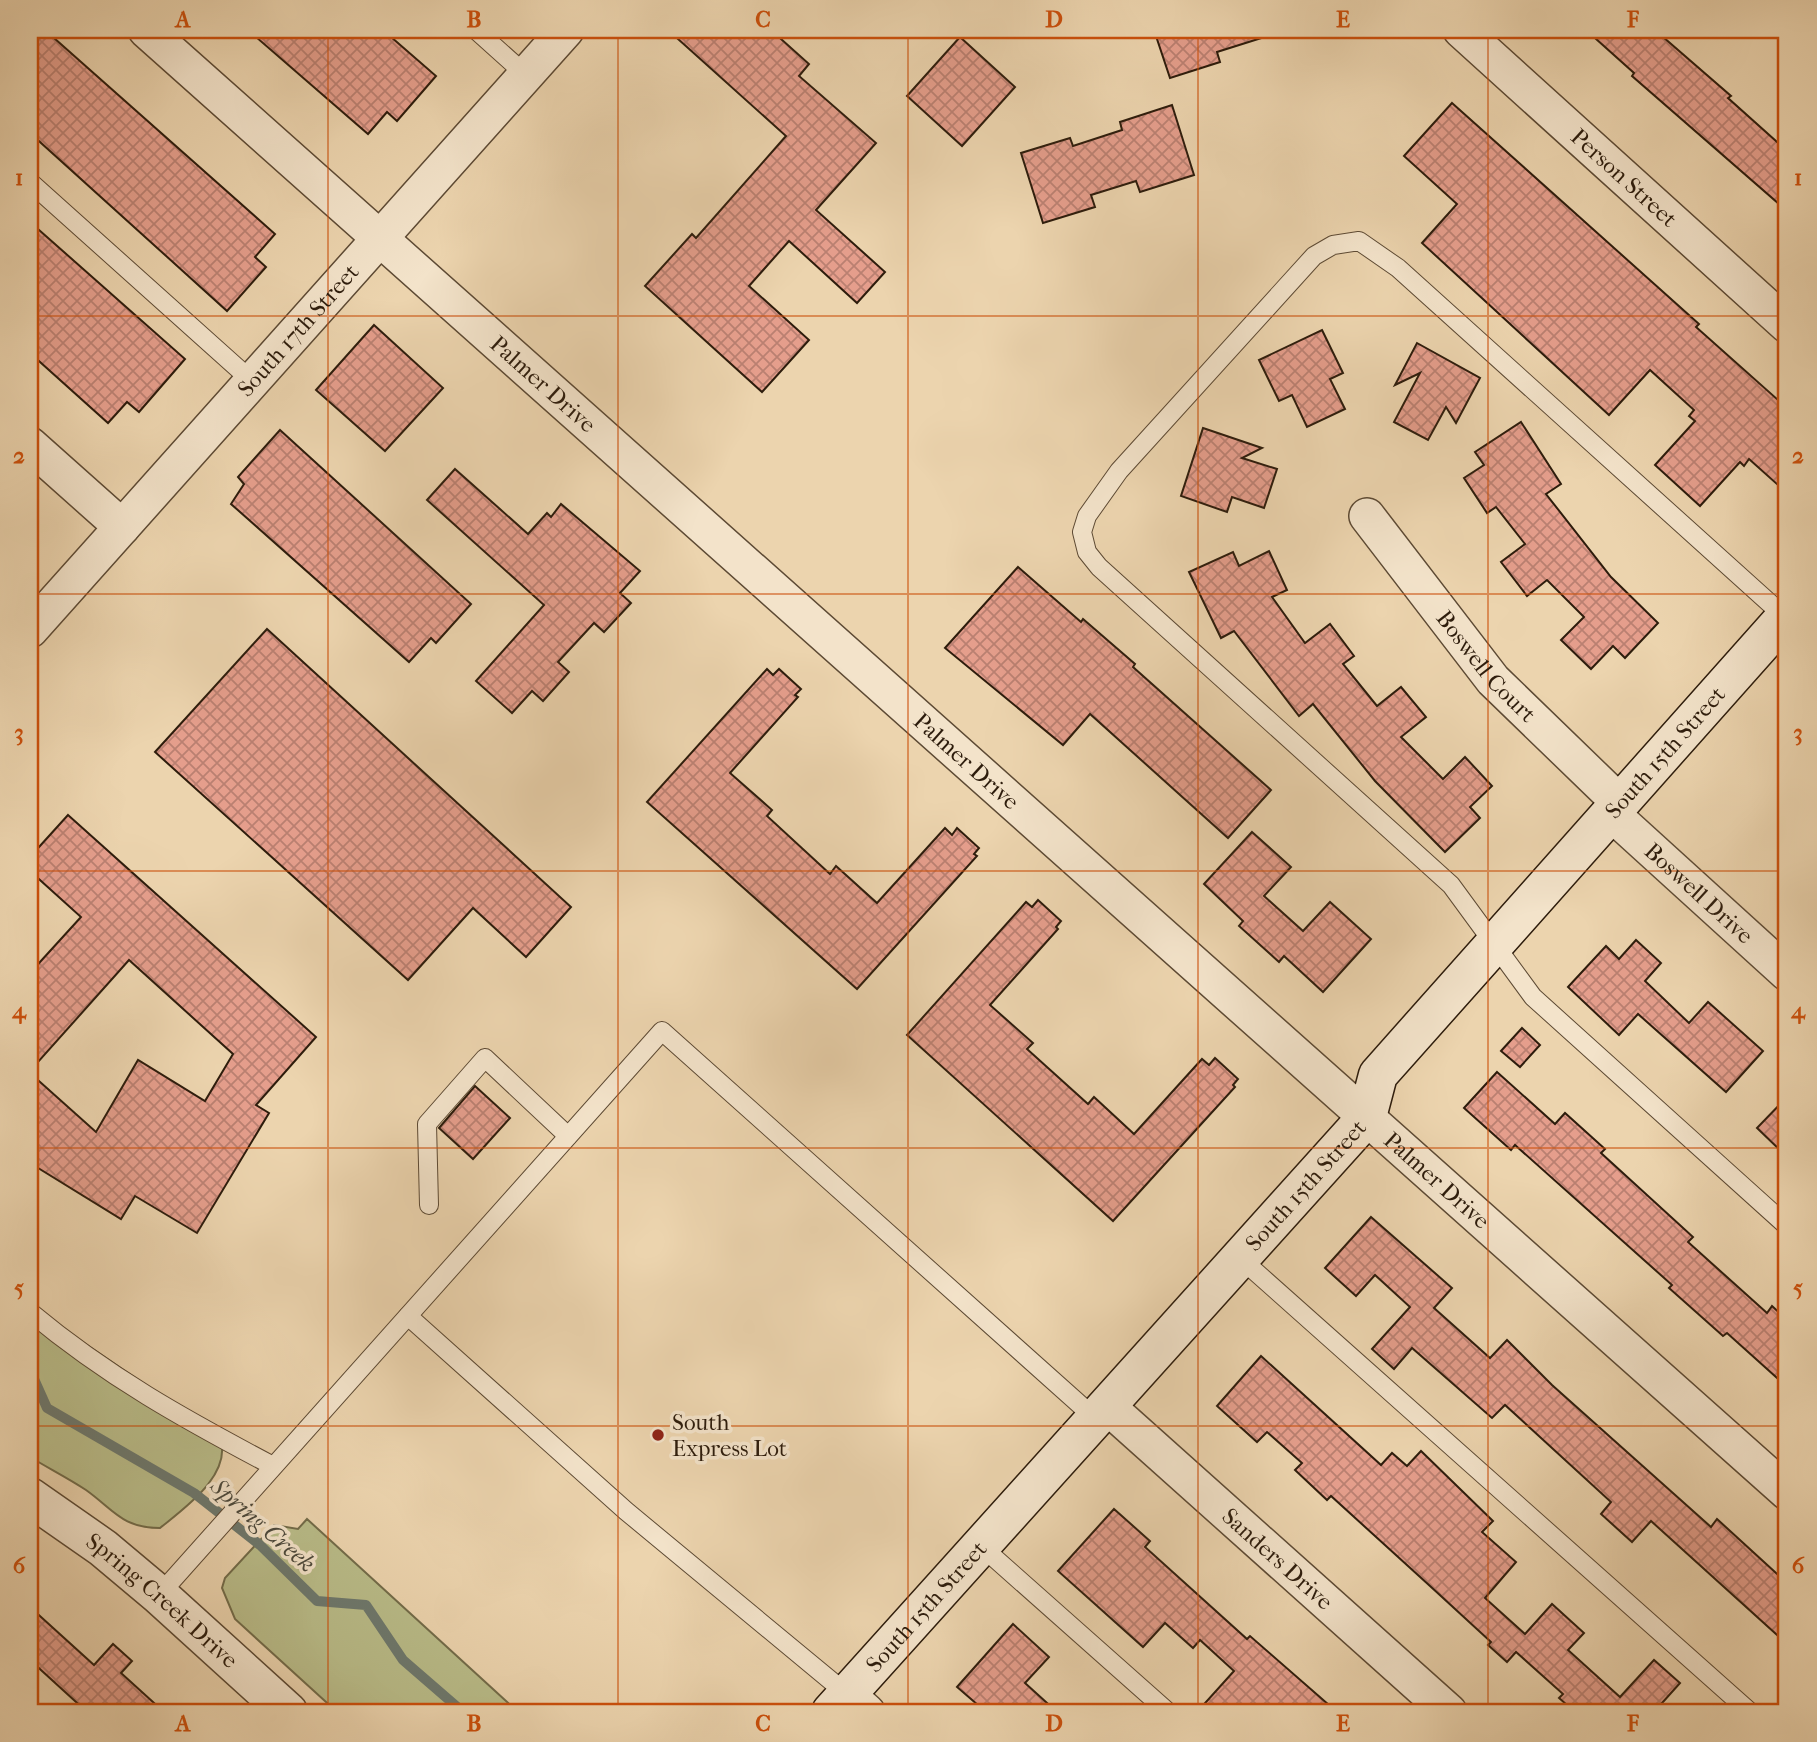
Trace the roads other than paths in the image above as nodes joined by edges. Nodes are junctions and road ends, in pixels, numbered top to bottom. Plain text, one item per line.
1 (146, 30) edge
2 (475, 30) edge
3 (566, 30) edge
4 (1461, 30) edge
5 (526, 75) junction
6 (30, 181) edge
7 (380, 238) junction
8 (1787, 325) edge
9 (252, 381) junction
10 (30, 445) edge
11 (1367, 516) dead end
12 (122, 527) junction
13 (1786, 616) edge
14 (30, 630) edge
15 (1615, 808) junction
16 (1494, 944) junction
17 (1787, 972) edge
18 (1367, 1117) junction
19 (568, 1136) junction
20 (429, 1205) dead end
21 (1787, 1226) edge
22 (1240, 1258) junction
23 (30, 1311) edge
24 (408, 1316) junction
25 (1101, 1413) junction
26 (273, 1466) junction
27 (1787, 1492) edge
28 (30, 1497) edge
29 (981, 1546) junction
30 (159, 1595) junction
31 (849, 1706) edge
32 (288, 1712) edge
33 (1168, 1712) edge
34 (1449, 1712) edge
35 (1750, 1712) edge

1 - 7 street, Palmer Drive
2 - 5 lane
3 - 5 street, South 17th Street
4 - 8 street, Person Street
5 - 7 street, South 17th Street
6 - 9 lane
7 - 9 street, South 17th Street
7 - 18 street, Palmer Drive
9 - 12 street, South 17th Street
10 - 12 street
11 - 15 street, Boswell Court
12 - 14 street, South 17th Street
13 - 15 main road, South 15th Street
13 - 16 lane
15 - 16 main road, South 15th Street
15 - 17 street, Boswell Drive
16 - 18 main road, South 15th Street
16 - 21 lane
18 - 22 main road, South 15th Street
18 - 27 street, Palmer Drive
19 - 20 lane
19 - 24 lane
19 - 25 lane
22 - 25 main road, South 15th Street
22 - 35 lane
23 - 26 lane
24 - 26 lane
24 - 31 lane
25 - 29 main road, South 15th Street
25 - 34 street, Sanders Drive
26 - 30 lane
28 - 30 main road, Spring Creek Drive
29 - 31 main road, South 15th Street
29 - 33 lane
30 - 32 main road, Spring Creek Drive

